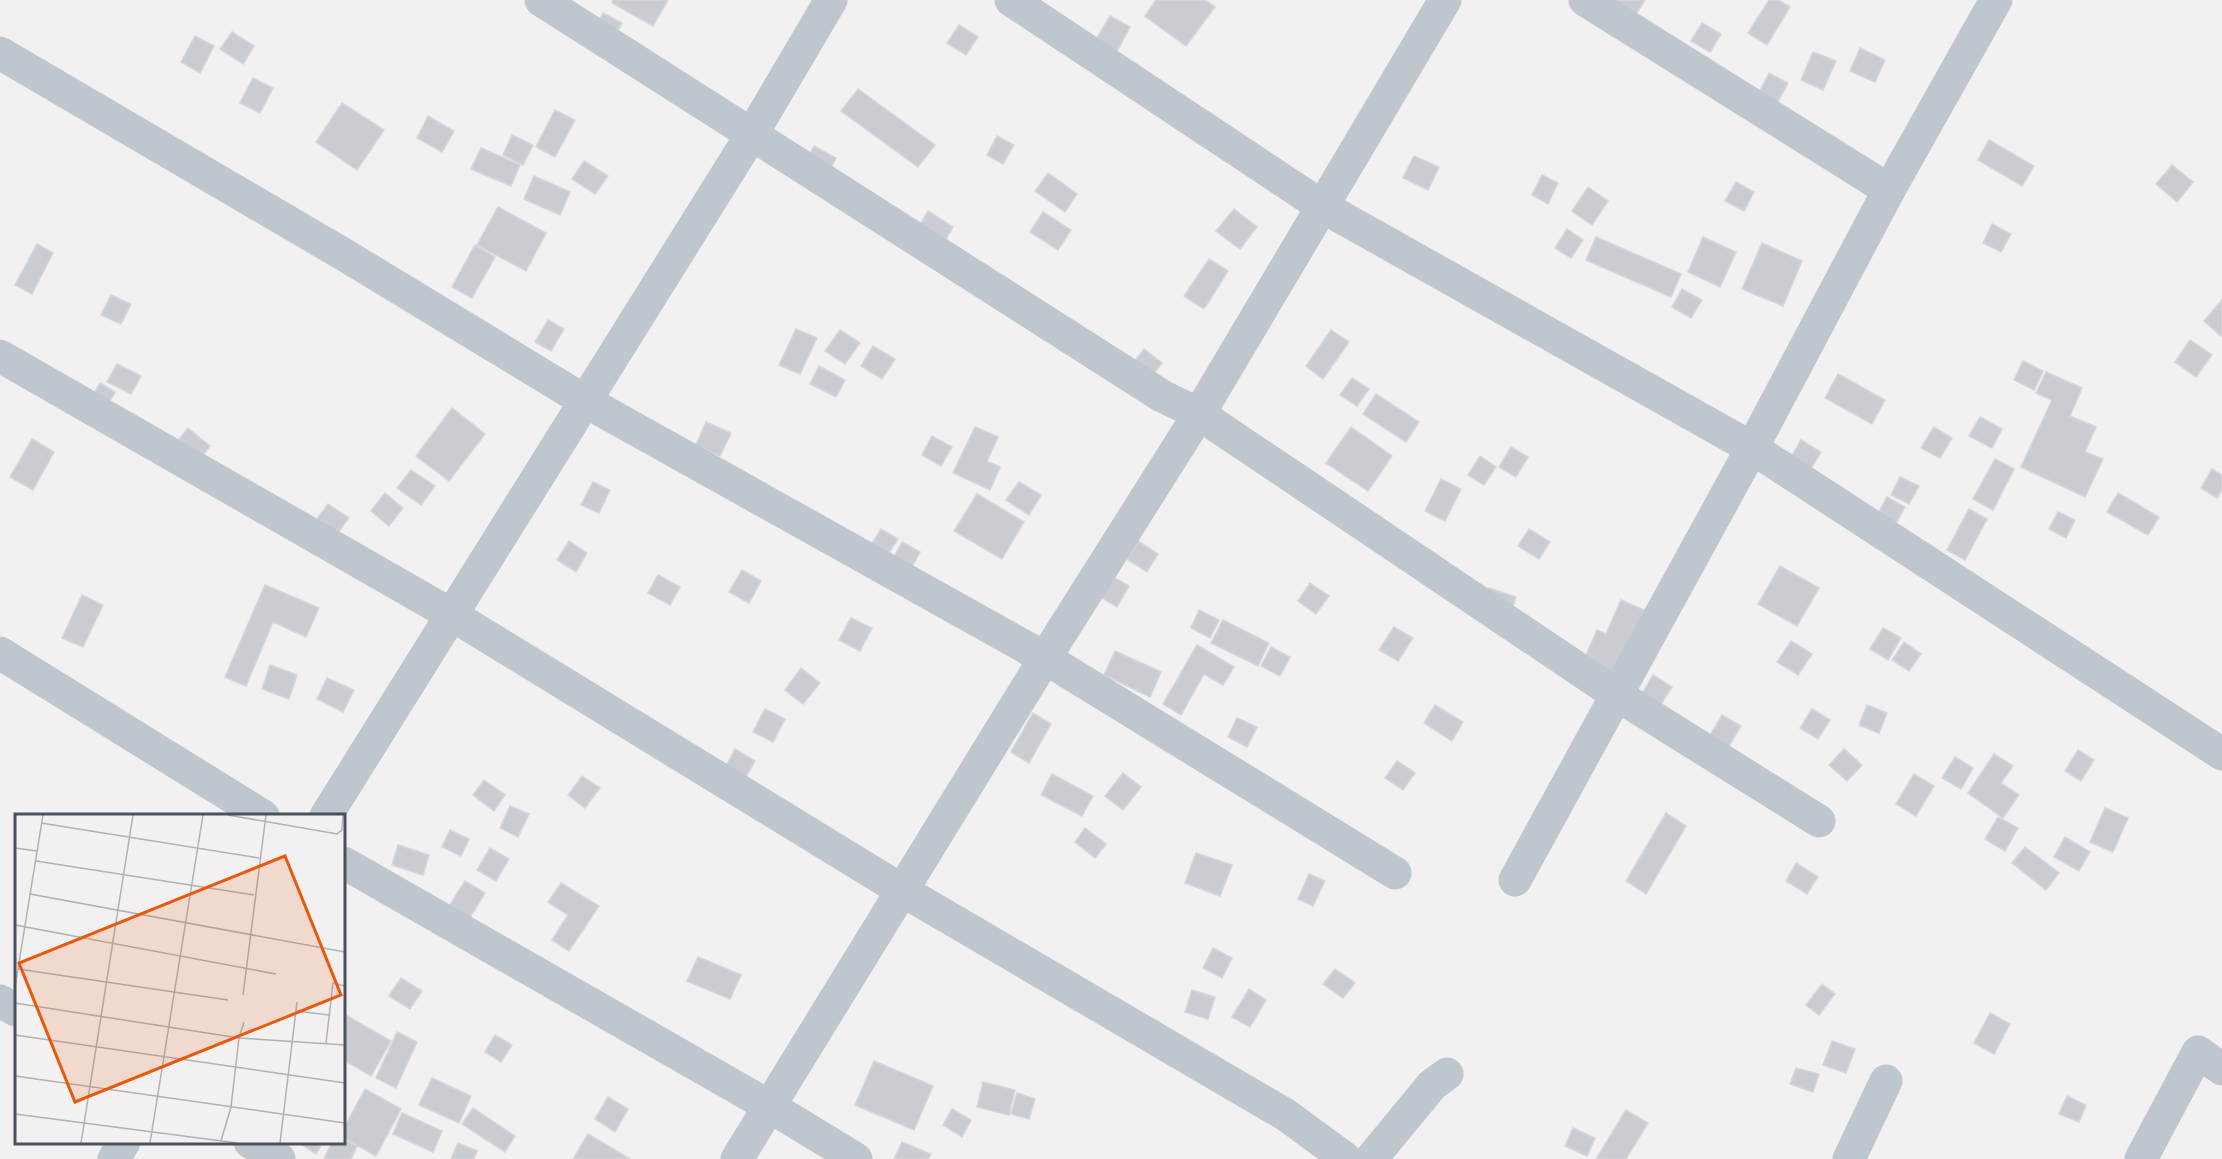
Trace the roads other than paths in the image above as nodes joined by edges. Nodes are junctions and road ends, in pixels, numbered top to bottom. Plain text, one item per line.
1 (541, 0) edge
2 (831, 0) edge
3 (1011, 0) edge
4 (1445, 0) edge
5 (1585, 0) edge
6 (1996, 0) edge
7 (0, 53) edge
8 (752, 134) junction
9 (1889, 190) junction
10 (1323, 207) junction
11 (0, 356) edge
12 (585, 401) junction
13 (1199, 414) junction
14 (1752, 448) junction
15 (452, 615) junction
16 (0, 653) edge
17 (1045, 658) junction
18 (1617, 695) junction
19 (2222, 754) edge
20 (261, 814) edge
21 (327, 814) edge
22 (1819, 821) dead end
23 (345, 864) edge
24 (1395, 873) dead end
25 (1515, 880) dead end
26 (903, 891) junction
27 (0, 1001) edge
28 (15, 1009) edge
29 (2222, 1069) edge
30 (1447, 1074) dead end
31 (1886, 1081) dead end
32 (769, 1106) junction
33 (123, 1144) edge
34 (252, 1144) edge
35 (1861, 1155) edge
36 (114, 1159) edge
37 (279, 1159) edge
38 (737, 1159) edge
39 (856, 1159) edge
40 (1346, 1159) edge
41 (1371, 1159) edge
42 (2141, 1159) edge

1 - 8 street
2 - 8 street
3 - 10 street
4 - 10 street
5 - 9 street
6 - 9 street
7 - 12 street
8 - 12 street
8 - 13 street
9 - 14 street
10 - 13 street
10 - 14 street
11 - 15 street
12 - 15 street
12 - 17 street
13 - 17 street
13 - 18 street
14 - 18 street
14 - 19 street
15 - 21 street
15 - 26 street
16 - 20 street
17 - 24 street
17 - 26 street
18 - 22 street
18 - 25 street
23 - 32 street
26 - 32 street
26 - 40 street
27 - 28 street
29 - 42 street
30 - 41 street
31 - 35 street
32 - 38 street
32 - 39 street
33 - 36 street
34 - 37 street

